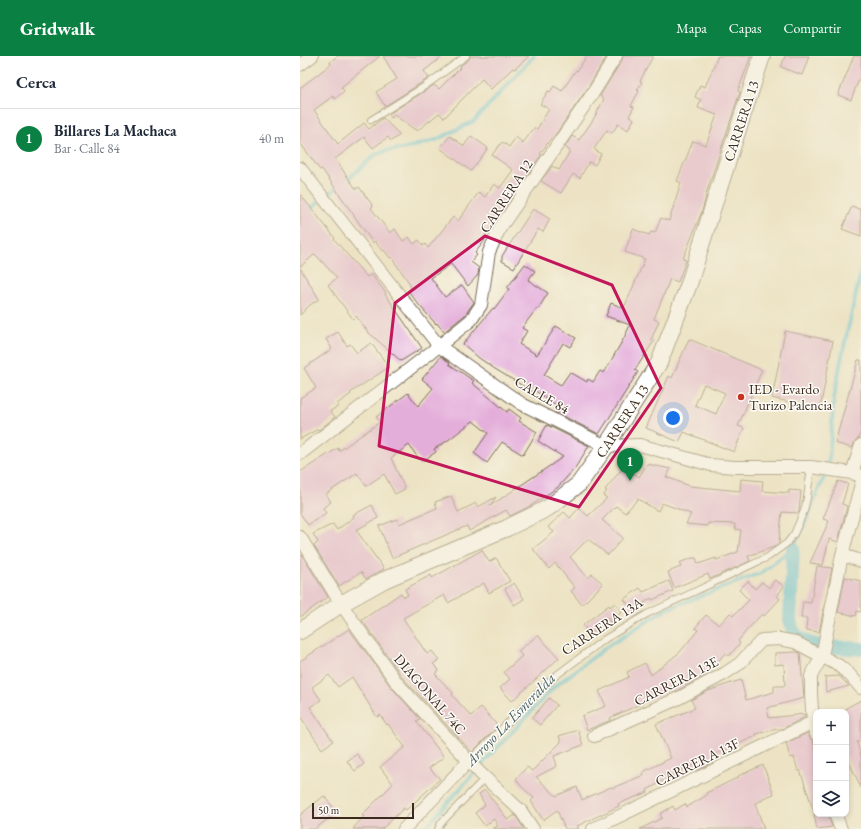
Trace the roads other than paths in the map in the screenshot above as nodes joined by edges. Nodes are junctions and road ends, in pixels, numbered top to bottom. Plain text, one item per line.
1 (312, 56) edge
2 (466, 56) edge
3 (616, 56) edge
4 (762, 56) edge
5 (300, 65) edge
6 (371, 120) dead end
7 (300, 168) edge
8 (439, 346) junction
9 (861, 445) edge
10 (606, 446) junction
11 (300, 454) edge
12 (815, 467) junction
13 (856, 475) edge
14 (861, 484) edge
15 (300, 537) edge
16 (842, 555) junction
17 (861, 561) edge
18 (341, 604) junction
19 (300, 631) edge
20 (823, 649) junction
21 (861, 688) edge
22 (813, 712) edge
23 (813, 729) edge
24 (594, 736) dead end
25 (470, 762) junction
26 (483, 776) junction
27 (837, 817) edge
28 (404, 829) edge
29 (438, 829) edge
30 (533, 829) edge
31 (593, 829) edge
32 (841, 829) edge

1 - 5 street
2 - 6 lane
3 - 8 street, CARRERA 12
4 - 10 street, CARRERA 13
7 - 8 street, CALLE 84
8 - 10 street, CALLE 84
8 - 11 street, CARRERA 12
9 - 13 street
10 - 12 street, CALLE 84
10 - 18 street, CARRERA 13
12 - 13 street, CALLE 84
12 - 25 lane, CARRERA 13A
14 - 16 street
15 - 18 street, DIAGONAL 74C
16 - 17 street
16 - 20 street
18 - 19 street, CARRERA 13
18 - 25 street, DIAGONAL 74C
20 - 21 street
20 - 22 street
20 - 24 street, CARRERA 13E
23 - 31 street, CARRERA 13F
25 - 26 street, DIAGONAL 74C
25 - 28 street, CARRERA 13A
26 - 29 lane
26 - 30 street
27 - 32 street

